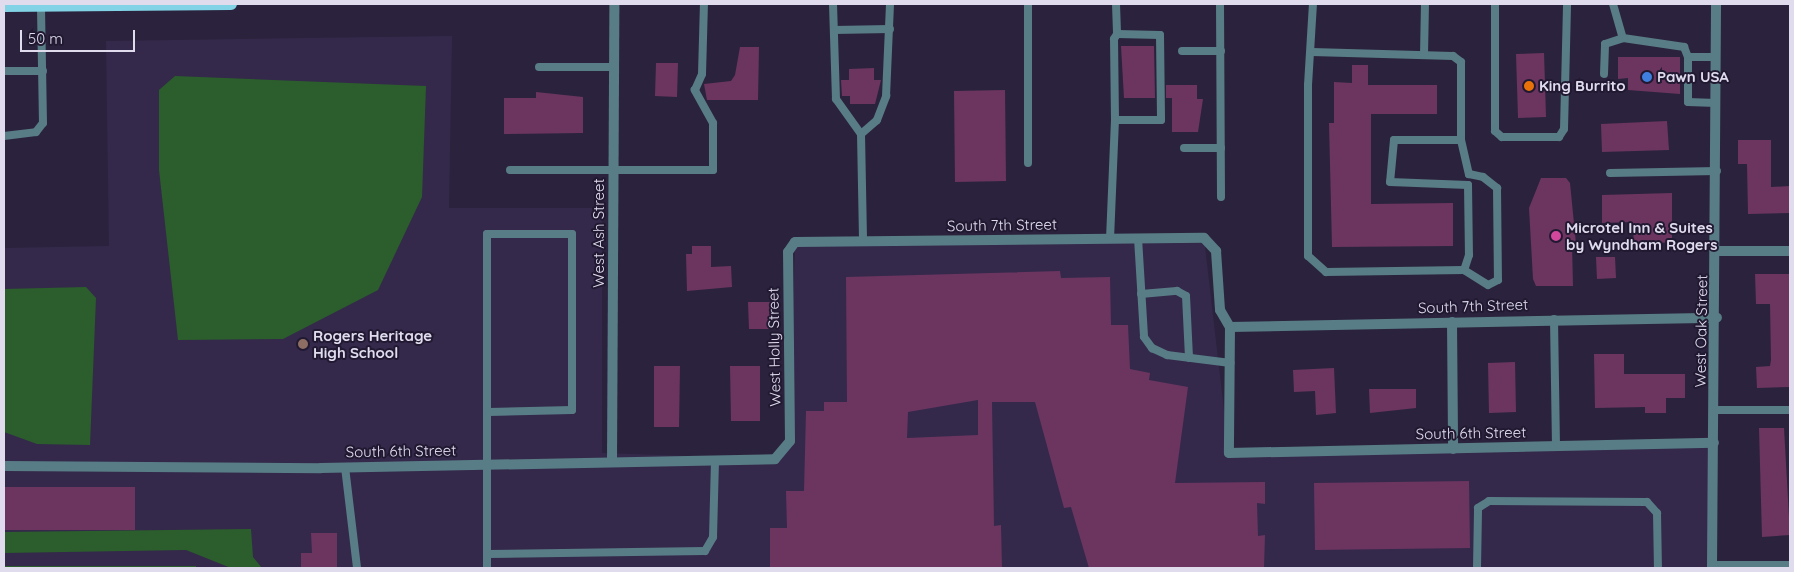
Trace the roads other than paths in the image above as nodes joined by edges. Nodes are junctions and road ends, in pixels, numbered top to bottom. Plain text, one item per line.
1 (97, 4) edge
2 (202, 4) edge
3 (231, 4) edge
4 (614, 4) edge
5 (704, 4) edge
6 (833, 4) edge
7 (890, 4) edge
8 (1028, 4) edge
9 (1116, 4) edge
10 (1220, 4) edge
11 (1313, 4) edge
12 (1425, 4) edge
13 (1495, 4) edge
14 (1567, 4) edge
15 (1613, 4) edge
16 (1716, 4) edge
17 (4, 6) edge
18 (41, 6) junction
19 (890, 29) junction
20 (834, 30) junction
21 (1118, 34) junction
22 (1623, 38) junction
23 (1182, 51) dead end
24 (1221, 51) junction
25 (1312, 52) junction
26 (1424, 55) junction
27 (1688, 57) junction
28 (1716, 57) junction
29 (539, 67) dead end
30 (614, 67) junction
31 (4, 71) edge
32 (43, 71) junction
33 (1604, 74) dead end
34 (1716, 103) junction
35 (1115, 120) junction
36 (861, 134) junction
37 (4, 136) edge
38 (1461, 140) junction
39 (1184, 148) dead end
40 (1221, 148) junction
41 (1028, 163) dead end
42 (615, 168) junction
43 (510, 170) dead end
44 (1717, 171) junction
45 (1610, 173) dead end
46 (1469, 174) junction
47 (1468, 185) junction
48 (1221, 197) dead end
49 (1110, 238) junction
50 (1138, 238) junction
51 (862, 241) junction
52 (1717, 251) junction
53 (1790, 251) edge
54 (788, 252) joint
55 (1464, 270) junction
56 (1141, 294) junction
57 (1717, 318) junction
58 (1554, 319) junction
59 (1452, 322) junction
60 (1230, 327) junction
61 (1189, 358) junction
62 (1230, 363) junction
63 (1714, 410) junction
64 (1790, 410) edge
65 (489, 412) junction
66 (790, 441) joint
67 (1714, 443) junction
68 (1556, 446) junction
69 (1453, 449) junction
70 (612, 462) junction
71 (715, 462) junction
72 (490, 464) junction
73 (4, 466) edge
74 (345, 467) junction
75 (487, 554) junction
76 (1790, 566) edge
77 (1712, 567) edge
78 (357, 568) edge
79 (487, 568) edge
80 (1477, 568) edge
81 (1658, 568) edge

1 - 2 main road
1 - 18 main road
2 - 3 main road
4 - 30 street, West Ash Street
5 - 42 lane
6 - 20 lane
7 - 19 lane
8 - 41 lane
9 - 21 lane
10 - 24 lane
11 - 25 lane
12 - 26 lane
13 - 14 lane
15 - 22 lane
16 - 28 street, West Oak Street
17 - 18 main road
18 - 32 lane
19 - 20 lane
19 - 36 lane
20 - 36 lane
21 - 35 lane
21 - 35 lane
22 - 27 lane
22 - 33 lane
23 - 24 lane
24 - 40 lane
25 - 26 lane
25 - 55 lane
26 - 38 lane
27 - 28 lane
27 - 34 lane
28 - 34 street, West Oak Street
29 - 30 lane
30 - 42 street, West Ash Street
31 - 32 lane
32 - 37 lane
34 - 44 street, West Oak Street
35 - 49 lane
36 - 51 lane
38 - 46 lane
38 - 47 lane
39 - 40 lane
40 - 48 lane
42 - 43 lane
42 - 70 street, West Ash Street
44 - 45 lane
44 - 52 street, West Oak Street
46 - 47 lane
46 - 55 lane
47 - 55 lane
49 - 50 street, South 7th Street
49 - 51 street, South 7th Street
50 - 56 lane
50 - 60 street, South 7th Street
51 - 54 street, South 7th Street
52 - 53 street
52 - 57 street, West Oak Street
54 - 66 street, West Holly Street
56 - 61 lane
56 - 61 lane
57 - 58 street, South 7th Street
57 - 63 street, West Oak Street
58 - 59 street, South 7th Street
58 - 68 lane
59 - 60 street, South 7th Street
59 - 69 street
60 - 62 street
61 - 62 lane
62 - 69 street, South 6th Street
63 - 64 lane
63 - 67 street, West Oak Street
65 - 65 lane
65 - 72 lane
66 - 71 street, South 6th Street
67 - 68 street, South 6th Street
67 - 77 street, West Oak Street
68 - 69 street, South 6th Street
70 - 71 street, South 6th Street
70 - 72 street, South 6th Street
71 - 75 lane
72 - 74 street, South 6th Street
72 - 75 lane
73 - 74 street, South 6th Street
74 - 78 lane
75 - 79 lane
76 - 77 street
80 - 81 lane

